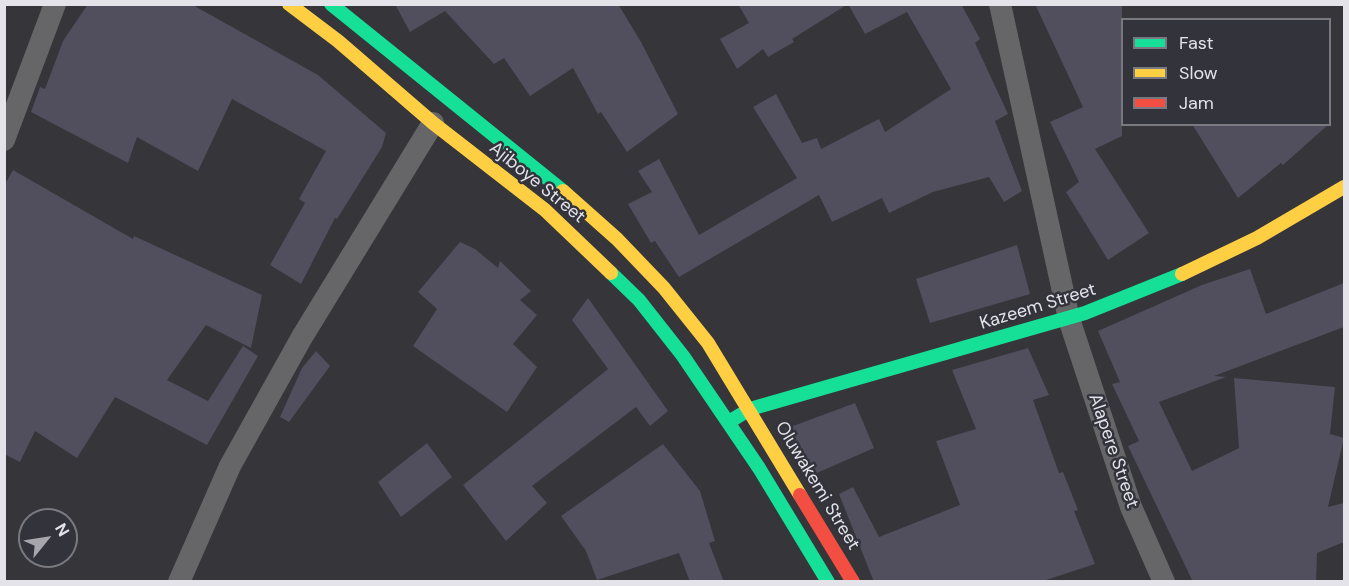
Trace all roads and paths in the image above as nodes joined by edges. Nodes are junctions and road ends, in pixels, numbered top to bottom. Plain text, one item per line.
1 (55, 4) edge
2 (289, 4) edge
3 (332, 4) edge
4 (1000, 4) edge
5 (434, 123) junction
6 (4, 140) edge
7 (1344, 187) edge
8 (1069, 319) junction
9 (750, 409) junction
10 (727, 423) junction
11 (179, 582) edge
12 (828, 582) edge
13 (853, 582) edge
14 (1164, 582) edge

1 - 6 street
2 - 5 street, Ajiboye Street
3 - 9 street, Ajiboye Street
4 - 8 street, Alapere Street
5 - 10 street, Ajiboye Street
5 - 11 street
7 - 8 street, Kazeem Street
8 - 9 street, Kazeem Street
8 - 14 street, Alapere Street
9 - 10 street, Kazeem Street
9 - 13 street, Oluwakemi Street
10 - 12 street

